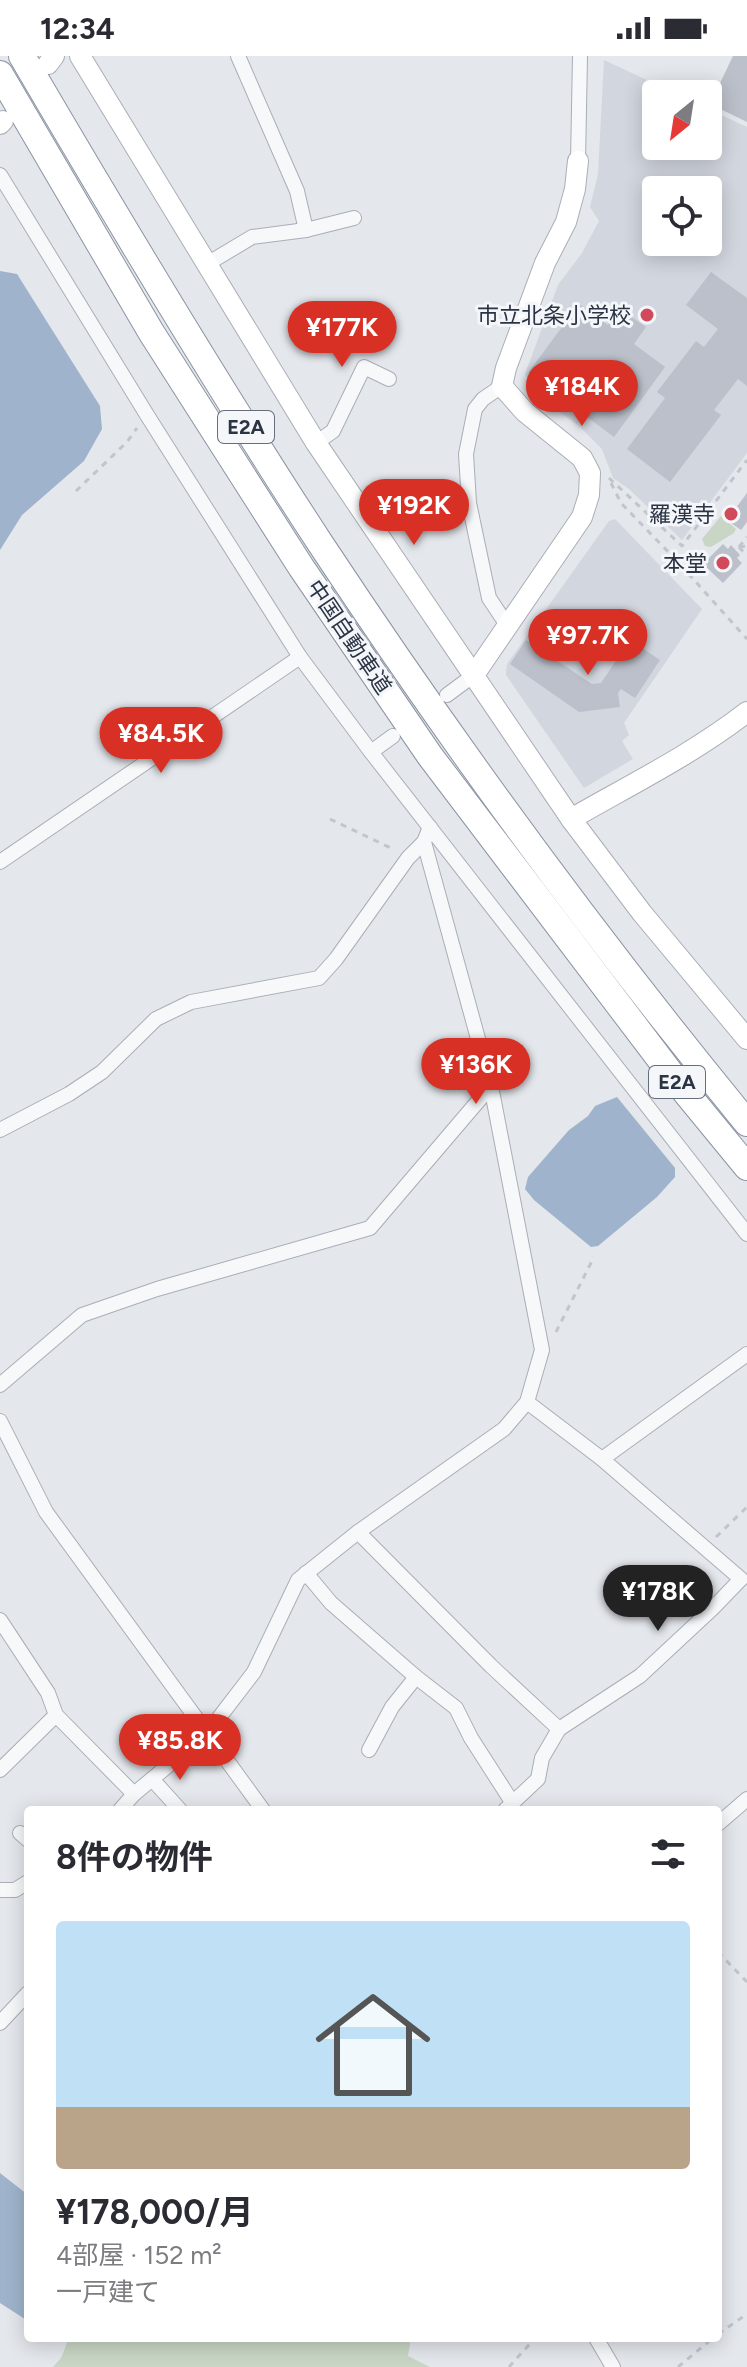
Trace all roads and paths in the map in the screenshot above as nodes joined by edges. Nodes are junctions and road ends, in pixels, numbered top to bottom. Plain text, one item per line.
1 (22, 56) edge
2 (80, 56) edge
3 (238, 56) edge
4 (580, 56) edge
5 (0, 74) edge
6 (578, 161) joint
7 (0, 175) edge
8 (354, 218) dead end
9 (306, 230) junction
10 (207, 264) junction
11 (389, 379) dead end
12 (502, 386) junction
13 (147, 415) junction
14 (316, 443) junction
15 (747, 460) edge
16 (605, 470) dead end
17 (610, 481) junction
18 (76, 491) dead end
19 (747, 537) edge
20 (747, 546) edge
21 (739, 547) junction
22 (747, 556) edge
23 (507, 625) junction
24 (747, 639) edge
25 (300, 657) junction
26 (474, 675) junction
27 (447, 695) dead end
28 (747, 712) edge
29 (393, 736) dead end
30 (371, 752) junction
31 (330, 819) dead end
32 (571, 819) junction
33 (430, 827) junction
34 (424, 842) junction
35 (408, 858) junction
36 (0, 862) edge
37 (747, 1039) edge
38 (491, 1086) junction
39 (747, 1123) edge
40 (0, 1130) edge
41 (747, 1167) edge
42 (747, 1234) edge
43 (594, 1257) dead end
44 (542, 1350) junction
45 (747, 1354) edge
46 (0, 1385) edge
47 (527, 1402) junction
48 (0, 1421) edge
49 (602, 1459) junction
50 (747, 1507) edge
51 (358, 1532) junction
52 (705, 1548) junction
53 (306, 1573) junction
54 (0, 1620) edge
55 (416, 1677) junction
56 (56, 1715) junction
57 (559, 1729) junction
58 (206, 1734) junction
59 (369, 1750) dead end
60 (0, 1770) edge
61 (152, 1779) junction
62 (134, 1794) junction
63 (747, 1799) edge
64 (124, 1806) edge
65 (176, 1806) edge
66 (260, 1806) edge
67 (509, 1806) edge
68 (722, 1821) edge
69 (24, 1884) edge
70 (0, 1890) edge
71 (722, 1956) edge
72 (747, 1982) edge
73 (24, 1997) edge
74 (0, 2023) edge
75 (747, 2314) edge
76 (722, 2331) edge
77 (531, 2342) edge
78 (598, 2342) edge
79 (708, 2342) edge
80 (509, 2367) edge
81 (613, 2367) edge
82 (678, 2367) edge

1 - 39 highway, 中国自動車道 / E2A
2 - 10 street
3 - 9 street
4 - 6 street
5 - 41 highway, 中国自動車道 / E2A
6 - 12 street
7 - 13 street
8 - 9 street
9 - 10 street
10 - 14 street
11 - 14 street
12 - 23 street
12 - 23 street
13 - 18 path
13 - 25 street
14 - 26 street
15 - 17 path
16 - 17 path
17 - 24 path
19 - 21 path
20 - 21 path
21 - 22 path
23 - 26 street
25 - 30 street
25 - 36 street
26 - 27 street
26 - 32 street
28 - 32 street
29 - 30 street
30 - 33 street
31 - 35 path
32 - 37 street
33 - 34 street
33 - 42 street
34 - 35 street
34 - 38 street
35 - 40 street
38 - 44 street
38 - 46 street
43 - 44 path
44 - 47 street
45 - 49 street
47 - 49 street
47 - 51 street
48 - 58 street
49 - 52 street
50 - 52 path
51 - 53 street
51 - 57 street
52 - 57 street
53 - 55 street
53 - 58 street
54 - 56 street
55 - 59 street
55 - 67 street
56 - 60 street
56 - 62 street
57 - 67 street
58 - 61 street
58 - 66 street
61 - 62 street
61 - 65 street
62 - 64 street
63 - 68 street
69 - 70 street
71 - 72 path
73 - 74 street
75 - 76 path
77 - 80 path
78 - 81 street
79 - 82 path

